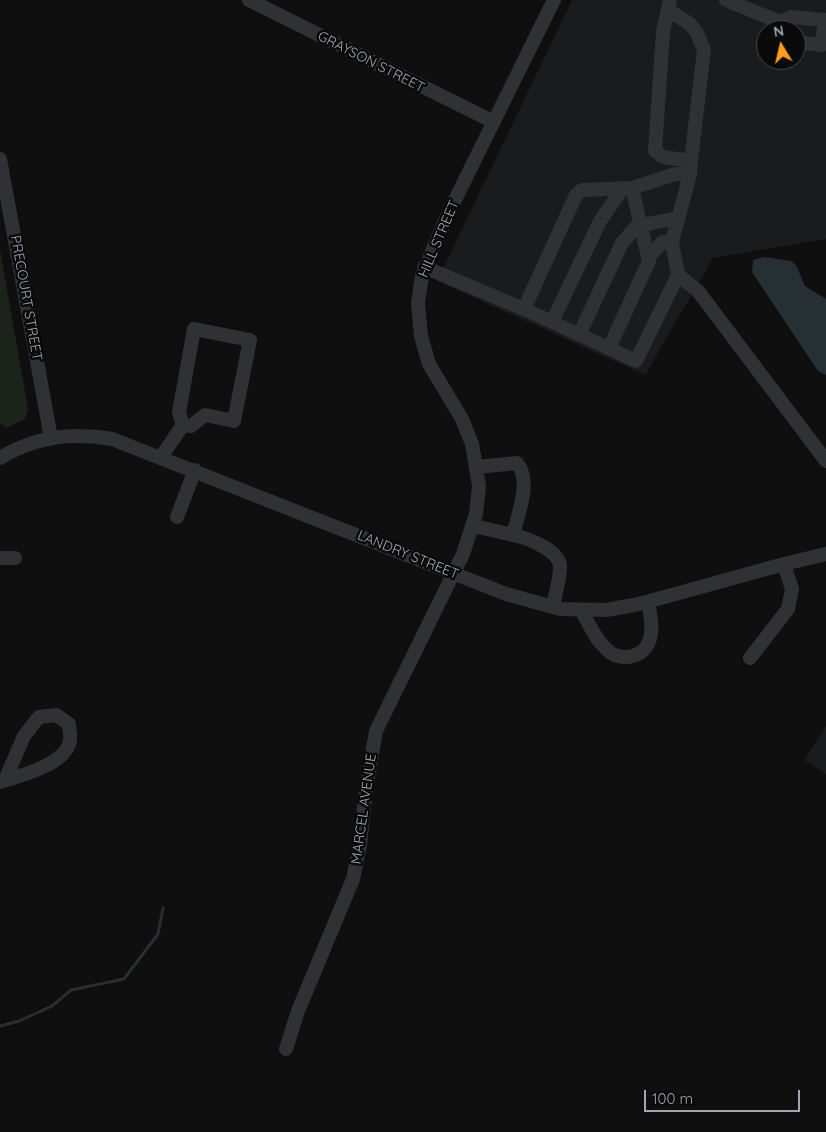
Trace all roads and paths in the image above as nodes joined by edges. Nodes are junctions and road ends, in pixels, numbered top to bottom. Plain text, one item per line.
1 (249, 0) edge
2 (554, 0) edge
3 (731, 1) edge
4 (669, 5) edge
5 (768, 20) edge
6 (787, 20) edge
7 (806, 43) edge
8 (494, 122) junction
9 (0, 159) edge
10 (691, 167) junction
11 (628, 188) junction
12 (678, 218) junction
13 (641, 225) junction
14 (672, 242) junction
15 (648, 257) junction
16 (424, 267) junction
17 (678, 274) junction
18 (524, 309) junction
19 (552, 322) junction
20 (579, 335) junction
21 (609, 348) junction
22 (183, 426) junction
23 (51, 438) junction
24 (161, 457) junction
25 (0, 458) edge
26 (826, 461) edge
27 (477, 467) junction
28 (195, 470) junction
29 (177, 516) dead end
30 (474, 526) junction
31 (513, 534) junction
32 (826, 554) edge
33 (0, 558) edge
34 (15, 558) dead end
35 (784, 564) junction
36 (453, 574) junction
37 (648, 602) junction
38 (553, 607) junction
39 (581, 610) junction
40 (750, 658) dead end
41 (3, 781) edge
42 (286, 1049) dead end

1 - 8 street, GRAYSON STREET
2 - 8 street, HILL STREET
3 - 5 street
4 - 10 street
4 - 10 street
6 - 7 street
8 - 16 street, HILL STREET
9 - 23 street, PRECOURT STREET
10 - 11 street
10 - 12 street
11 - 13 street
11 - 18 street
11 - 19 street
12 - 13 street
12 - 14 street
13 - 15 street
13 - 20 street
14 - 15 street
14 - 17 street
15 - 21 street
16 - 18 street
16 - 27 street, HILL STREET
17 - 21 street
17 - 26 street
18 - 19 street
19 - 20 street
20 - 21 street
22 - 22 street
22 - 24 street
23 - 24 street, LANDRY STREET
23 - 25 street, LANDRY STREET
24 - 28 street, LANDRY STREET
27 - 30 street, HILL STREET
27 - 31 street
28 - 29 street
28 - 36 street, LANDRY STREET
30 - 31 street
30 - 36 street, HILL STREET
31 - 38 street
32 - 35 street, LANDRY STREET
33 - 34 street
35 - 37 street, LANDRY STREET
35 - 40 street
36 - 38 street, LANDRY STREET
36 - 42 street, MARCEL AVENUE
37 - 39 street, LANDRY STREET
37 - 39 street
38 - 39 street, LANDRY STREET
41 - 41 street

